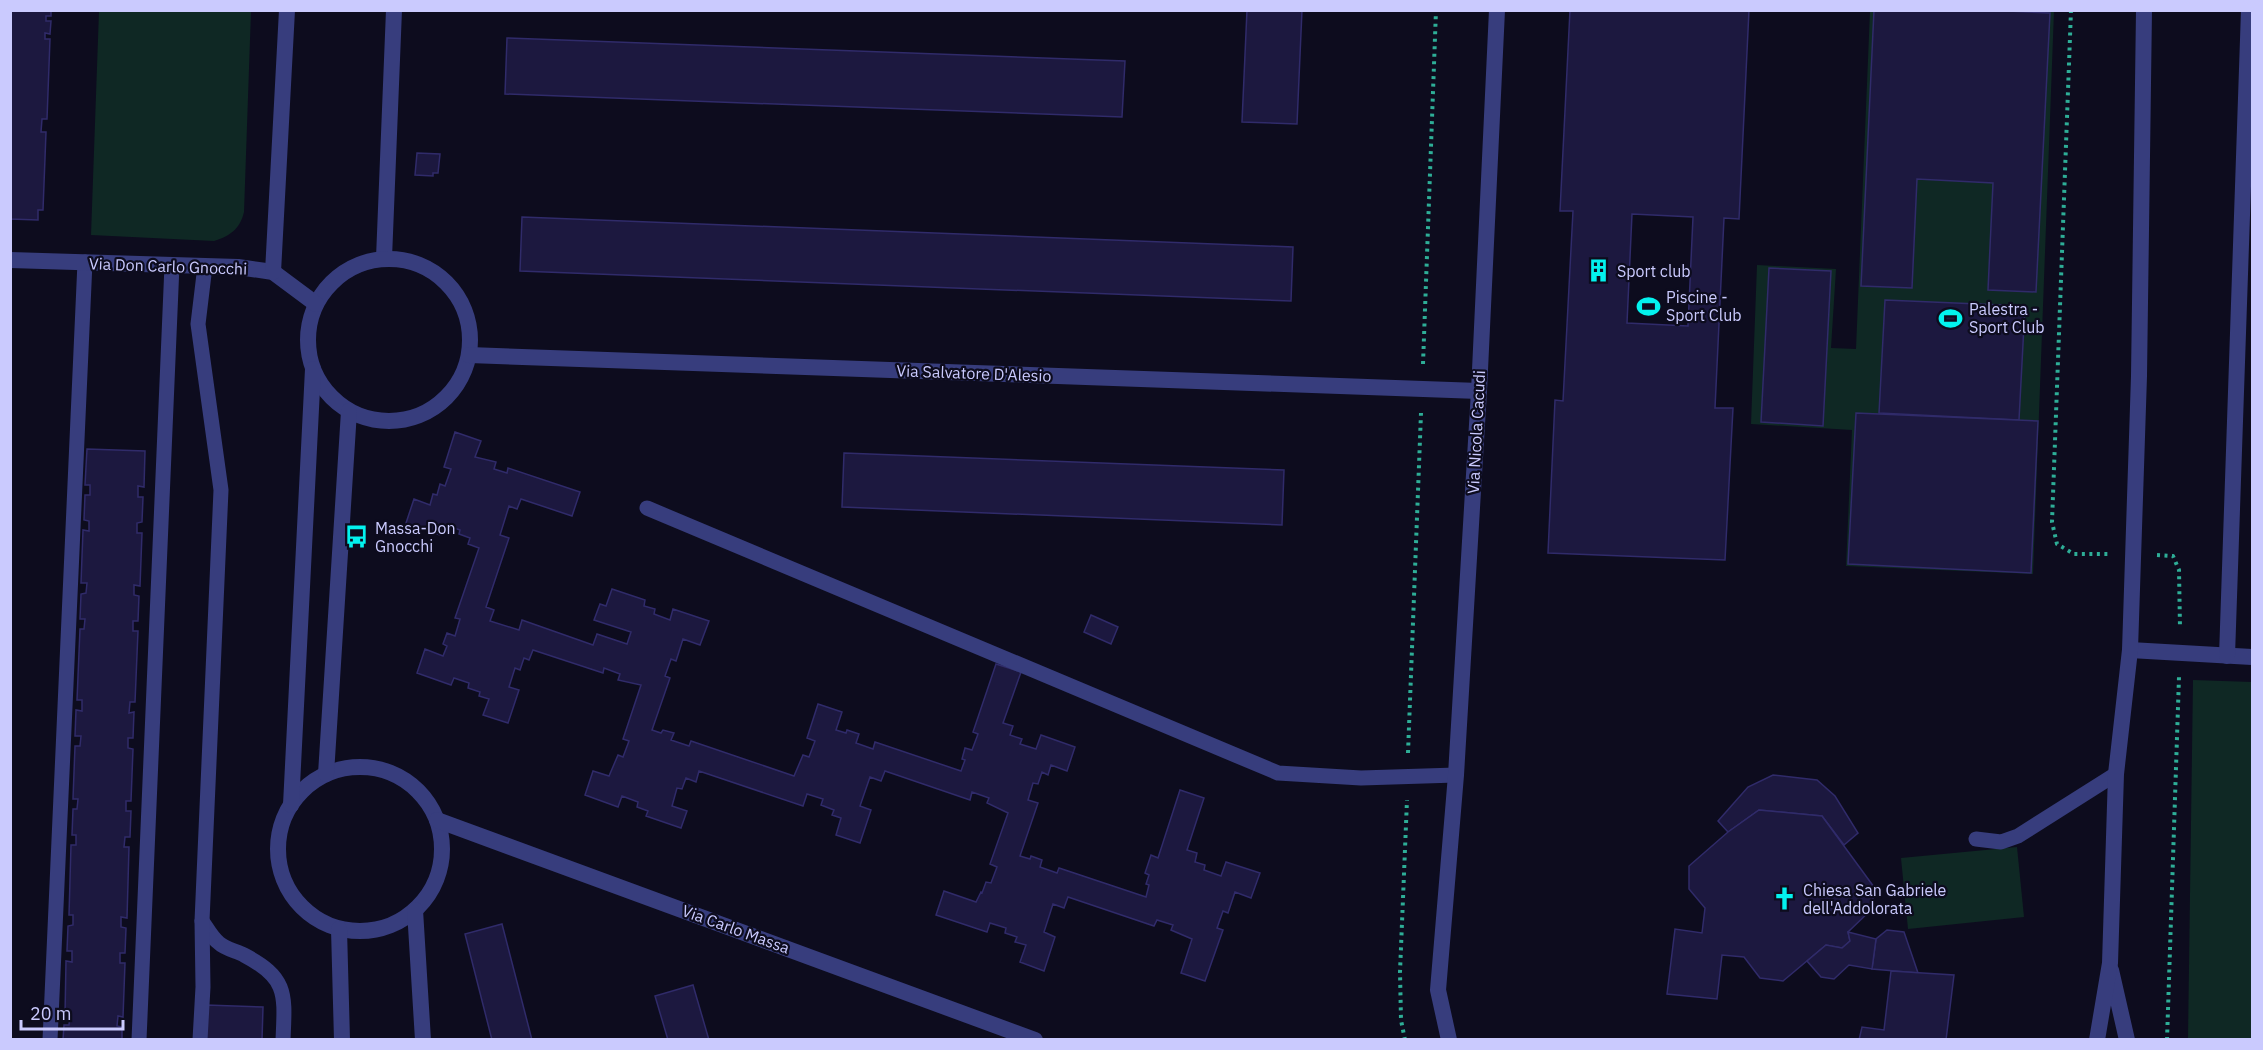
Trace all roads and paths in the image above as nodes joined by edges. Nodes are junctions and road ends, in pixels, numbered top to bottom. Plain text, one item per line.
1 (286, 10) edge
2 (394, 10) edge
3 (1436, 10) edge
4 (1497, 10) edge
5 (2144, 10) edge
6 (2249, 10) edge
7 (384, 258) junction
8 (10, 260) edge
9 (85, 262) junction
10 (172, 265) junction
11 (206, 266) junction
12 (273, 273) junction
13 (316, 304) junction
14 (469, 355) junction
15 (313, 368) junction
16 (1422, 389) junction
17 (1479, 391) junction
18 (349, 411) junction
19 (647, 508) dead end
20 (2130, 650) junction
21 (2227, 656) junction
22 (2253, 657) edge
23 (326, 774) junction
24 (2116, 774) junction
25 (1456, 776) junction
26 (1407, 777) junction
27 (291, 805) junction
28 (437, 820) junction
29 (1976, 839) dead end
30 (415, 910) junction
31 (202, 921) junction
32 (339, 929) junction
33 (2110, 963) junction
34 (50, 1040) edge
35 (139, 1040) edge
36 (200, 1040) edge
37 (283, 1040) edge
38 (342, 1040) edge
39 (423, 1040) edge
40 (1035, 1040) edge
41 (1405, 1040) edge
42 (1449, 1040) edge
43 (2097, 1040) edge
44 (2127, 1040) edge

1 - 12 street
2 - 7 street
3 - 16 path
4 - 17 street, Via Nicola Cacudi
5 - 20 street
6 - 21 street
7 - 13 street
7 - 14 street
8 - 9 street, Via Don Carlo Gnocchi
9 - 10 street, Via Don Carlo Gnocchi
9 - 34 lane
10 - 11 street, Via Don Carlo Gnocchi
10 - 35 lane
11 - 12 street, Via Don Carlo Gnocchi
11 - 31 lane
12 - 13 street, Via Don Carlo Gnocchi
13 - 15 street
14 - 16 street, Via Salvatore D'Alesio
14 - 18 street
15 - 18 street
15 - 27 street
16 - 17 street, Via Salvatore D'Alesio
16 - 26 path
17 - 25 street, Via Nicola Cacudi
18 - 23 street
19 - 26 lane
20 - 21 street
20 - 24 street
21 - 22 street
23 - 27 street
23 - 28 street
24 - 29 lane
24 - 33 street
25 - 26 lane
25 - 42 street, Via Nicola Cacudi
26 - 41 path
27 - 32 street
28 - 30 street
28 - 40 street, Via Carlo Massa
30 - 32 street
30 - 39 street
31 - 36 lane
31 - 37 lane
32 - 38 street
33 - 43 street
33 - 44 street

